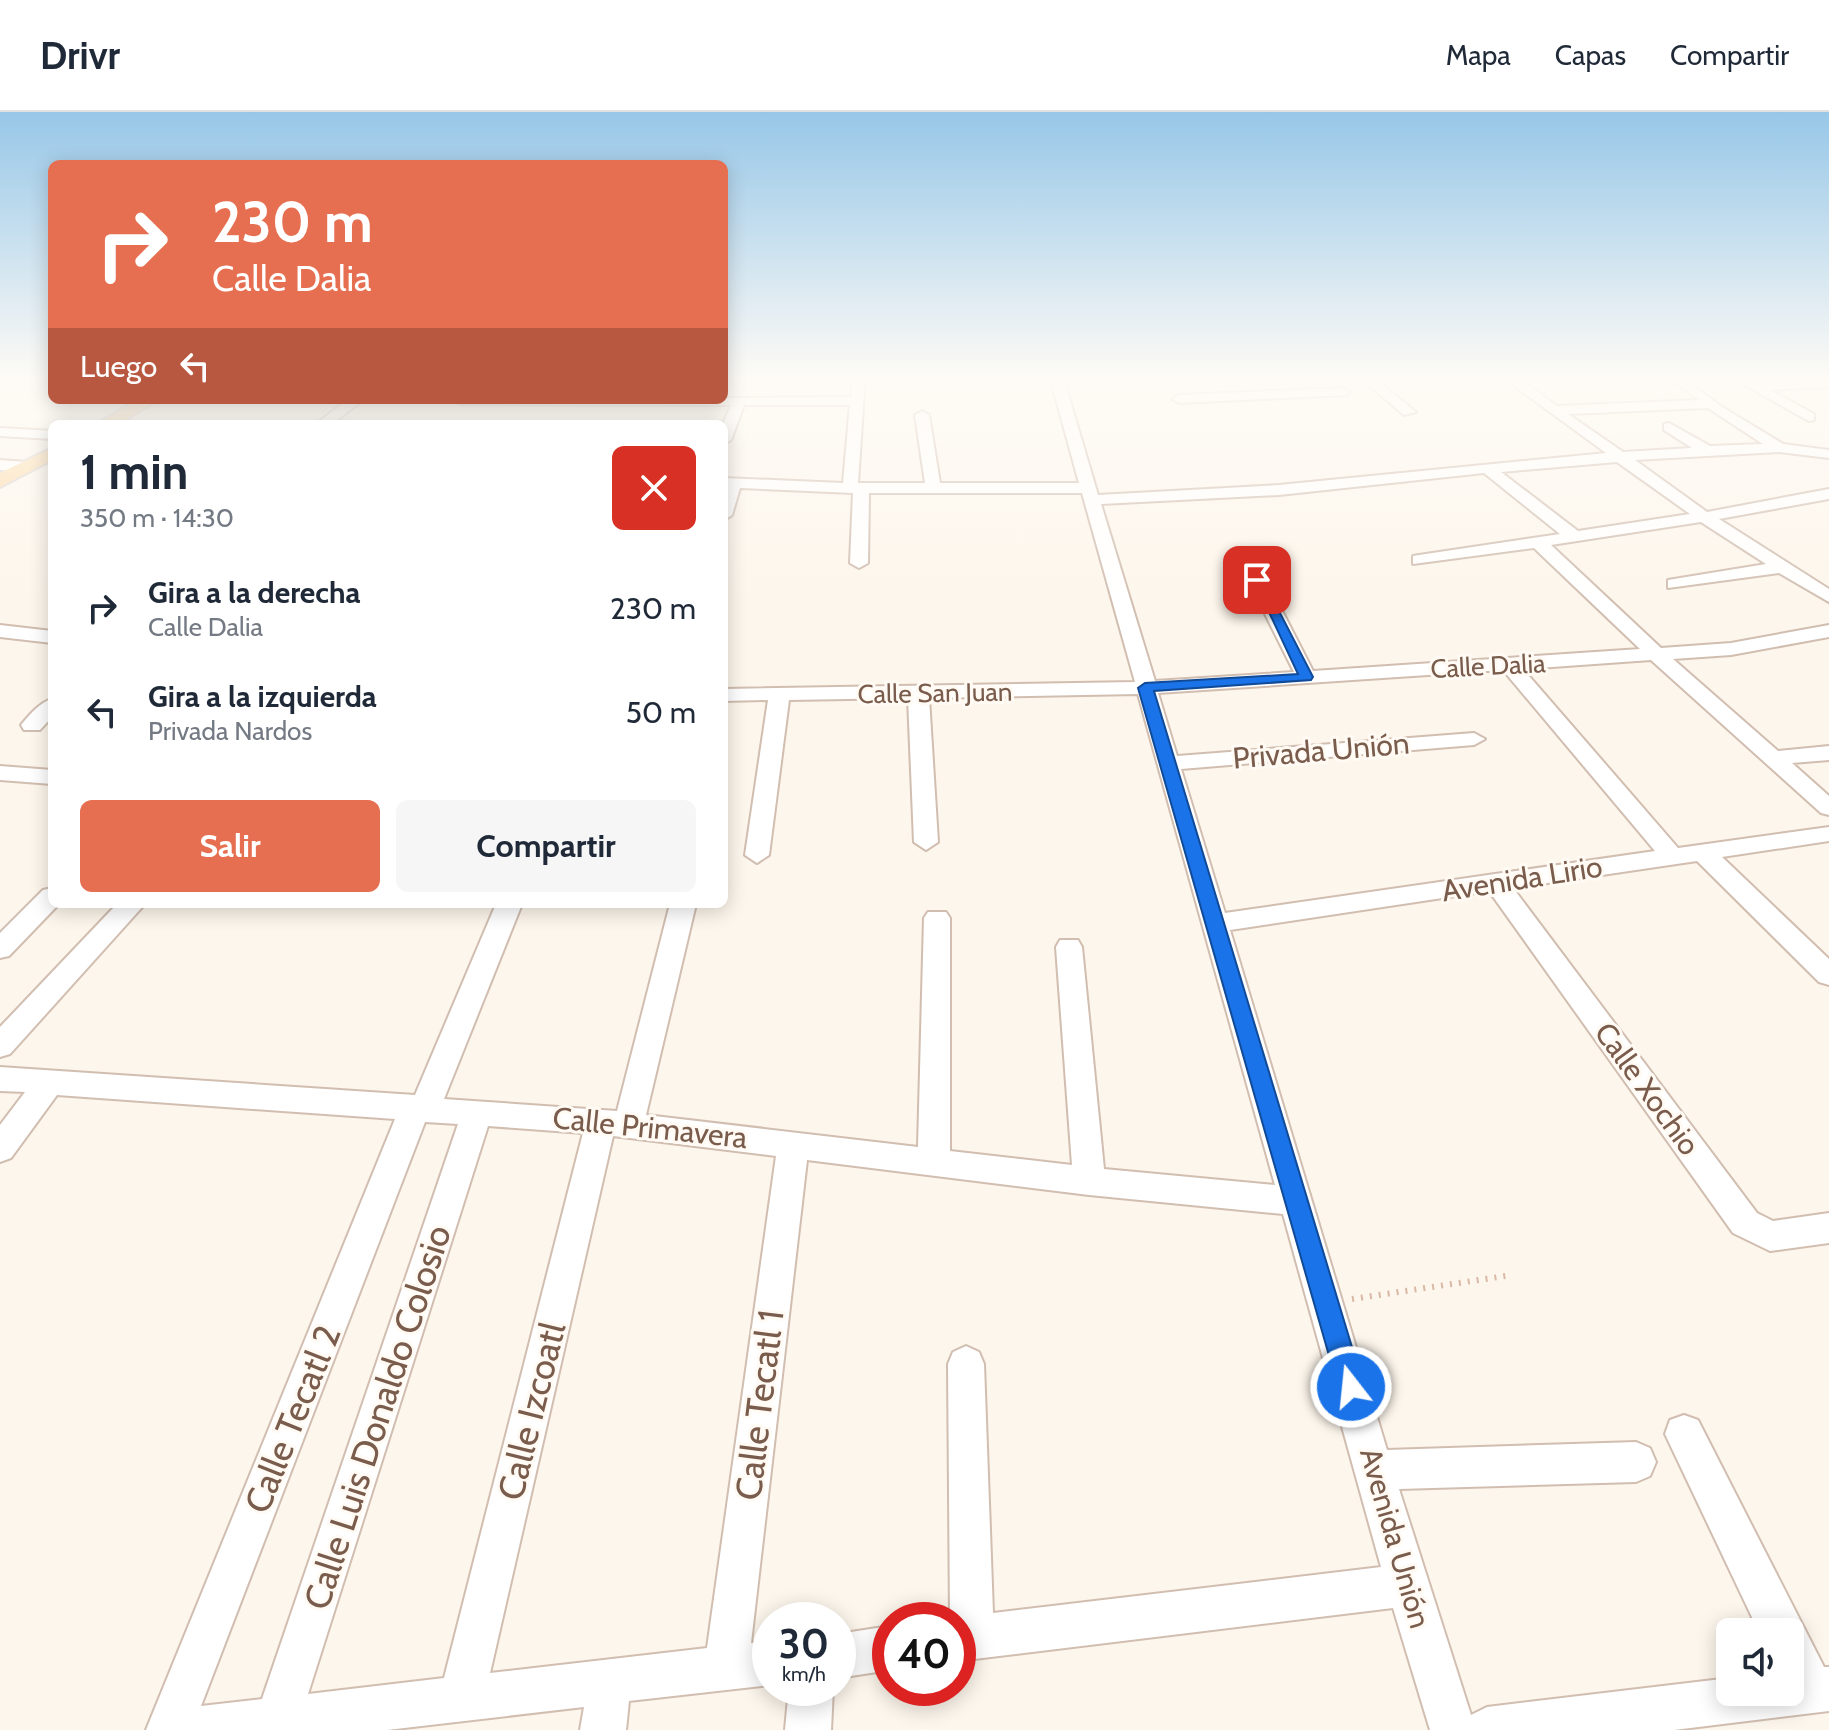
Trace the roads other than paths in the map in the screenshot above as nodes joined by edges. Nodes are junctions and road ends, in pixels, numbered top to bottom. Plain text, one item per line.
1 (855, 453) edge
2 (928, 453) edge
3 (1079, 453) edge
4 (1618, 453) edge
5 (1686, 453) edge
6 (48, 455) edge
7 (1625, 457) junction
8 (0, 465) edge
9 (27, 467) junction
10 (1489, 470) junction
11 (0, 481) edge
12 (728, 484) edge
13 (855, 488) junction
14 (933, 488) junction
15 (1091, 494) junction
16 (1829, 494) edge
17 (1704, 517) junction
18 (1575, 537) junction
19 (1539, 543) junction
20 (1245, 556) dead end
21 (1419, 560) dead end
22 (859, 563) dead end
23 (1782, 567) junction
24 (1674, 584) dead end
25 (1829, 597) edge
26 (0, 631) edge
27 (1829, 631) edge
28 (48, 637) edge
29 (1658, 656) junction
30 (1509, 665) junction
31 (1306, 677) junction
32 (1145, 688) junction
33 (918, 693) junction
34 (728, 695) edge
35 (779, 697) junction
36 (48, 709) edge
37 (32, 725) dead end
38 (1474, 739) dead end
39 (1829, 753) edge
40 (1772, 758) junction
41 (1168, 763) junction
42 (0, 773) edge
43 (48, 777) edge
44 (1829, 808) edge
45 (1829, 834) edge
46 (926, 842) dead end
47 (1702, 852) junction
48 (757, 855) dead end
49 (1672, 856) junction
50 (1497, 884) junction
51 (48, 900) edge
52 (128, 908) edge
53 (507, 908) edge
54 (682, 908) edge
55 (937, 918) dead end
56 (1214, 923) junction
57 (1069, 947) dead end
58 (0, 949) edge
59 (1829, 975) edge
60 (0, 1046) edge
61 (0, 1079) edge
62 (48, 1084) junction
63 (420, 1108) junction
64 (477, 1112) junction
65 (614, 1124) junction
66 (793, 1143) junction
67 (0, 1149) edge
68 (934, 1160) junction
69 (1089, 1181) junction
70 (1298, 1201) junction
71 (1829, 1228) edge
72 (966, 1364) dead end
73 (1684, 1434) dead end
74 (1636, 1462) dead end
75 (1375, 1470) junction
76 (1407, 1585) junction
77 (965, 1602) edge
78 (1775, 1618) edge
79 (976, 1637) edge
80 (752, 1665) edge
81 (726, 1667) junction
82 (1804, 1667) edge
83 (610, 1680) junction
84 (1820, 1690) edge
85 (461, 1701) junction
86 (810, 1706) edge
87 (277, 1722) junction
88 (193, 1730) edge
89 (603, 1730) edge
90 (808, 1730) edge
91 (1453, 1730) edge
92 (1487, 1730) edge

1 - 13 street
2 - 14 street
3 - 15 street, Avenida Unión
4 - 7 street
5 - 7 street
6 - 9 main road
7 - 10 street
7 - 17 street
8 - 9 street
9 - 11 main road
10 - 15 street
10 - 18 street
12 - 13 street
13 - 14 street
13 - 22 street
14 - 15 street
15 - 32 street, Avenida Unión
16 - 17 street
17 - 18 street
17 - 23 street
18 - 19 street
19 - 21 street
19 - 29 street
20 - 31 street
23 - 24 street
23 - 25 street
26 - 28 street
27 - 29 street, Calle Dalia
29 - 30 street, Calle Dalia
29 - 40 street
30 - 31 street, Calle Dalia
30 - 49 street
31 - 32 street, Calle Dalia
32 - 33 street, Calle San Juan
32 - 41 street, Avenida Unión
33 - 35 street, Calle San Juan
33 - 46 street
34 - 35 street, Calle San Juan
35 - 48 street
36 - 37 street
38 - 41 street, Privada Unión
39 - 40 street
40 - 44 street
41 - 56 street, Avenida Unión
42 - 43 street
45 - 47 street, Avenida Lirio
47 - 49 street, Avenida Lirio
47 - 59 street
49 - 50 street, Avenida Lirio
50 - 56 street, Avenida Lirio
50 - 71 street, Calle Xochio
51 - 58 street
52 - 60 street
53 - 63 street, Calle Tecatl 2
54 - 65 street
55 - 68 street
56 - 70 street, Avenida Unión
57 - 69 street
61 - 62 street, Calle Primavera
62 - 63 street, Calle Primavera
62 - 67 street
63 - 64 street, Calle Primavera
63 - 88 street, Calle Tecatl 2
64 - 65 street, Calle Primavera
64 - 87 street, Calle Luis Donaldo Colosio
65 - 66 street, Calle Primavera
65 - 85 street, Calle Izcoatl
66 - 68 street, Calle Primavera
66 - 81 street, Calle Tecatl 1
68 - 69 street, Calle Primavera
69 - 70 street, Calle Primavera
70 - 75 street, Avenida Unión
72 - 77 street
73 - 78 street
74 - 75 street
75 - 76 street, Avenida Unión
76 - 79 street
76 - 91 street, Avenida Unión
80 - 81 street
81 - 83 street
82 - 84 street
83 - 85 street
83 - 89 street
84 - 92 street
85 - 87 street
86 - 90 street
87 - 88 street

